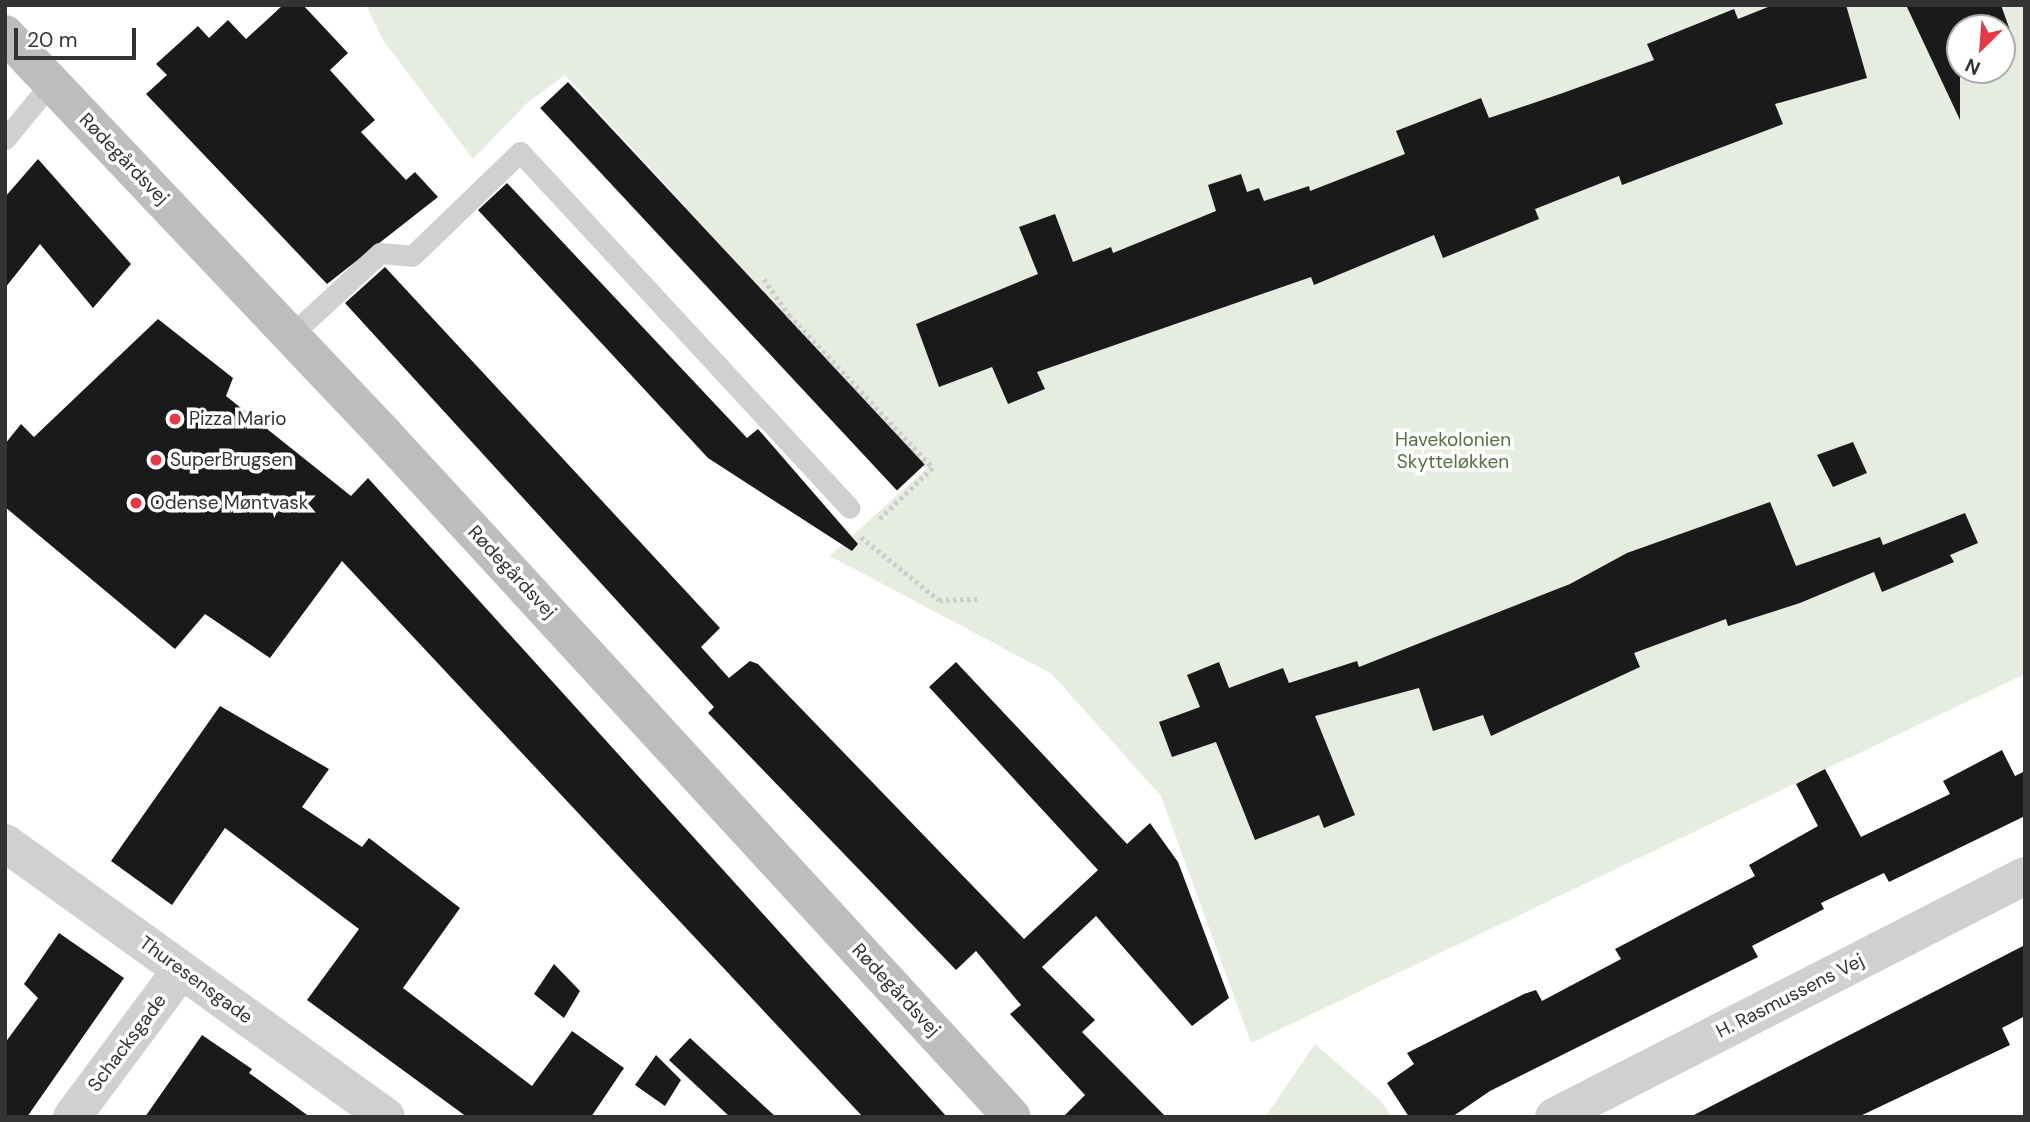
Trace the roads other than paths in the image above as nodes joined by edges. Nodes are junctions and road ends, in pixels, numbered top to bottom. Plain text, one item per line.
1 (5, 34) edge
2 (51, 83) junction
3 (5, 139) edge
4 (291, 335) junction
5 (850, 508) dead end
6 (5, 843) edge
7 (2025, 876) edge
8 (181, 970) junction
9 (72, 1117) edge
10 (386, 1117) edge
11 (1012, 1117) edge
12 (1554, 1117) edge

1 - 2 street, Rødegårdsvej
2 - 3 lane
2 - 4 street, Rødegårdsvej
4 - 5 lane
4 - 11 street, Rødegårdsvej
6 - 8 street, Thuresensgade
7 - 12 street, H. Rasmussens Vej
8 - 9 street, Schacksgade
8 - 10 street, Thuresensgade

